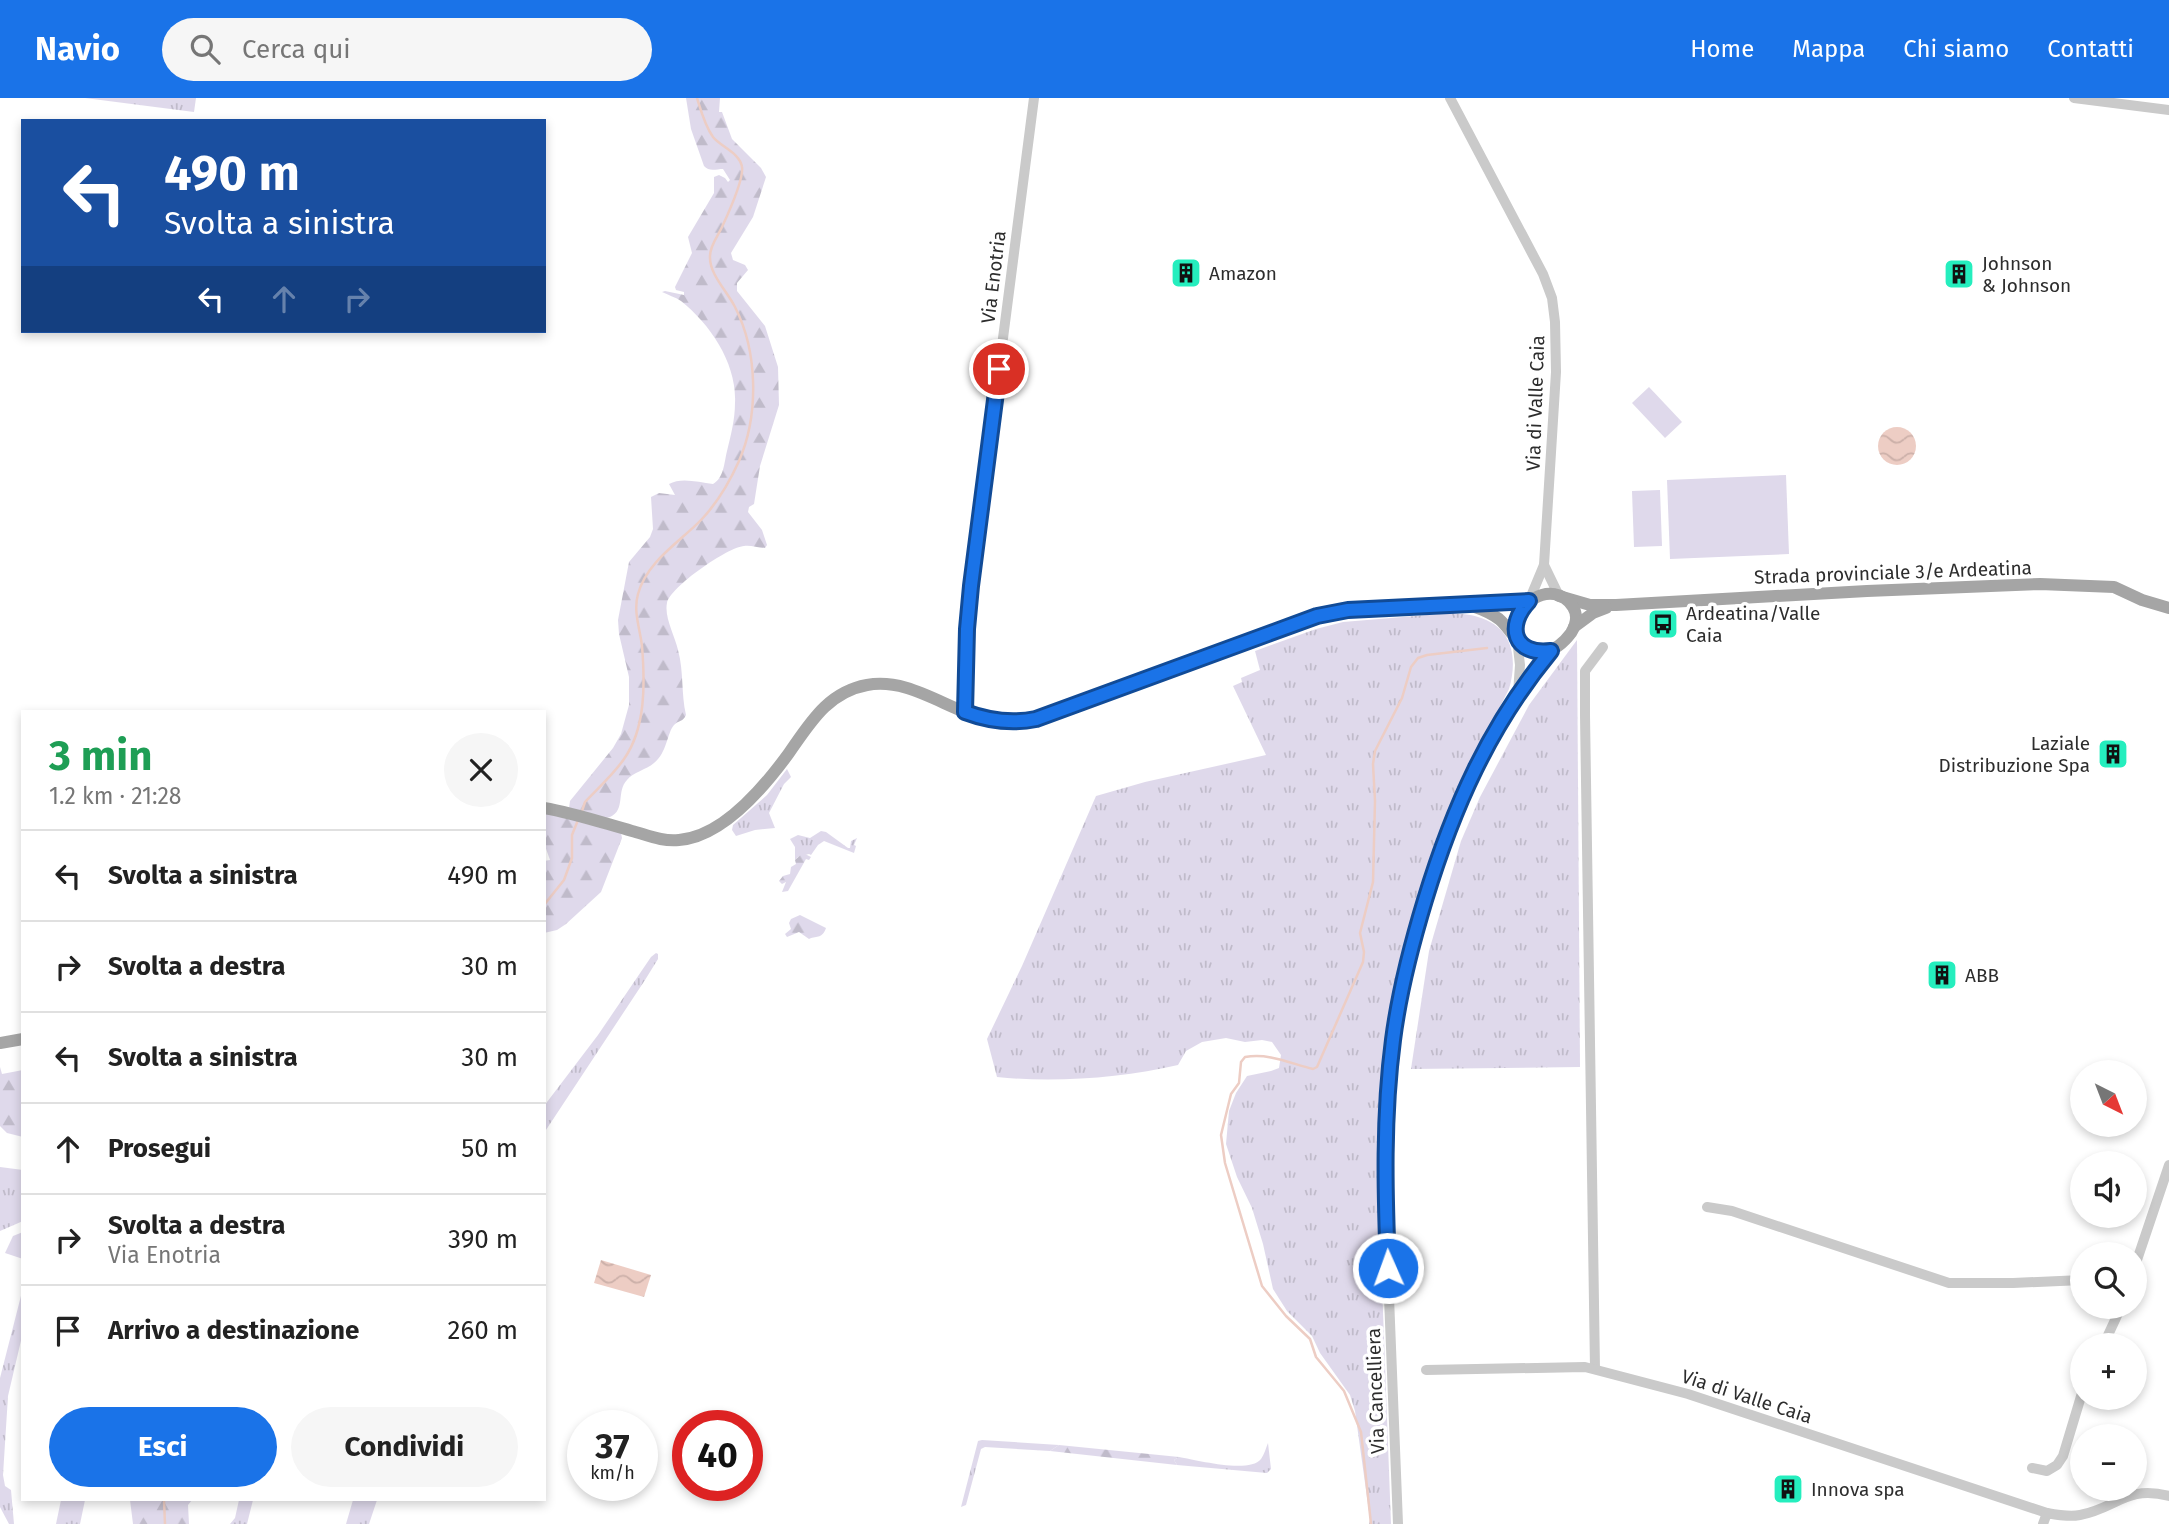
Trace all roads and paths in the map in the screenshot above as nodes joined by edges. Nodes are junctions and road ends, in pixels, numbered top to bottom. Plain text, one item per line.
1 (1034, 98) edge
2 (1450, 98) edge
3 (2074, 98) edge
4 (2169, 110) edge
5 (1544, 565) junction
6 (1559, 596) junction
7 (1529, 601) junction
8 (1468, 605) junction
9 (1616, 605) junction
10 (2169, 608) edge
11 (1574, 627) junction
12 (1517, 639) junction
13 (1603, 647) dead end
14 (1551, 651) junction
15 (1518, 694) junction
16 (965, 712) junction
17 (546, 808) edge
18 (21, 1039) edge
19 (0, 1043) edge
20 (2169, 1166) edge
21 (1707, 1207) dead end
22 (2143, 1242) edge
23 (2070, 1281) edge
24 (1595, 1369) junction
25 (1426, 1370) dead end
26 (2077, 1410) edge
27 (2032, 1468) dead end
28 (2169, 1496) edge
29 (2048, 1513) junction
30 (1398, 1524) edge
31 (2043, 1524) edge

1 - 16 street, Via Enotria
2 - 5 street, Via di Valle Caia
3 - 4 street
5 - 6 street, Via di Valle Caia
5 - 7 street, Via di Valle Caia
6 - 7 main road
6 - 9 main road
6 - 11 main road
7 - 8 main road
7 - 12 main road
8 - 12 main road
8 - 16 main road
9 - 10 main road, Strada provinciale 3/e Ardeatina
9 - 11 main road
11 - 14 main road
12 - 14 main road
12 - 15 street, Via Cancelliera
13 - 24 street
14 - 15 street, Via Cancelliera
15 - 30 street, Via Cancelliera
16 - 17 main road
18 - 19 main road
20 - 22 street
21 - 23 street
24 - 25 street, Via di Valle Caia
24 - 29 street, Via di Valle Caia
26 - 27 street
28 - 29 street, Via di Valle Caia
29 - 31 street

